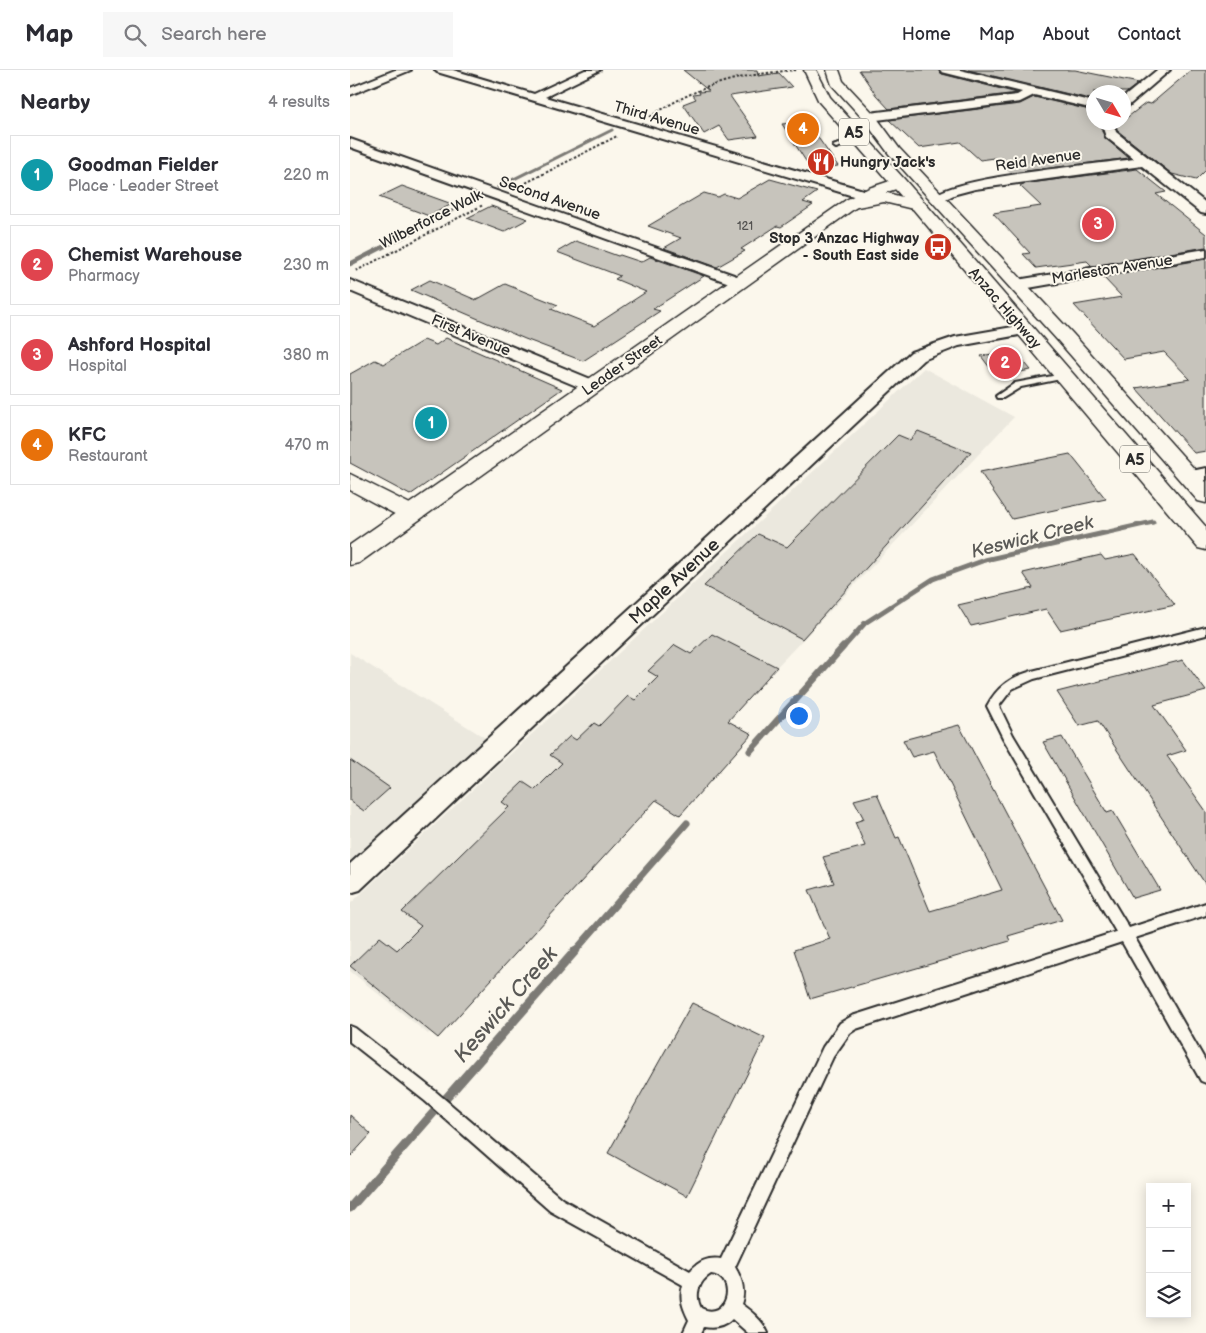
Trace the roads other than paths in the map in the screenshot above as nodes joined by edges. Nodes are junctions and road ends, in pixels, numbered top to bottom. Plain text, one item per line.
1 (405, 70) edge
2 (441, 70) edge
3 (594, 70) edge
4 (810, 70) edge
5 (833, 70) edge
6 (946, 70) edge
7 (1164, 70) edge
8 (841, 87) junction
9 (350, 92) edge
10 (1033, 92) junction
11 (1131, 97) edge
12 (534, 98) junction
13 (824, 99) junction
14 (857, 104) junction
15 (1086, 104) edge
16 (838, 114) junction
17 (869, 117) junction
18 (1109, 130) edge
19 (860, 138) junction
20 (350, 143) edge
21 (836, 146) dead end
22 (894, 151) junction
23 (1143, 162) junction
24 (899, 183) junction
25 (858, 199) junction
26 (940, 200) junction
27 (916, 205) junction
28 (1206, 210) edge
29 (976, 240) junction
30 (950, 244) junction
31 (1206, 253) edge
32 (740, 282) junction
33 (350, 285) edge
34 (1017, 285) junction
35 (1038, 307) junction
36 (1024, 330) junction
37 (1066, 338) junction
38 (1063, 376) junction
39 (592, 386) junction
40 (1000, 396) dead end
41 (1139, 421) junction
42 (1107, 427) junction
43 (1197, 475) edge
44 (350, 481) edge
45 (1206, 496) edge
46 (412, 514) junction
47 (1206, 542) edge
48 (350, 557) edge
49 (1206, 631) edge
50 (350, 881) edge
51 (1206, 909) edge
52 (1126, 934) junction
53 (350, 1032) edge
54 (1206, 1076) edge
55 (724, 1269) junction
56 (692, 1281) junction
57 (731, 1308) junction
58 (700, 1316) junction
59 (692, 1333) edge
60 (759, 1333) edge

1 - 9 street
2 - 12 street, Third Avenue
3 - 12 street
4 - 13 main road, Anzac Highway / A5
5 - 8 main road, Anzac Highway / A5
6 - 10 street
7 - 11 street
8 - 13 main road
8 - 14 main road, Anzac Highway / A5
10 - 15 street
10 - 17 street
12 - 25 street, Third Avenue
13 - 16 main road, Anzac Highway / A5
14 - 16 main road
14 - 17 main road, Anzac Highway / A5
16 - 19 main road, Anzac Highway / A5
17 - 22 main road, Anzac Highway / A5
18 - 23 street
19 - 21 lane
19 - 24 main road, Anzac Highway / A5
20 - 32 street, Second Avenue
22 - 24 main road
22 - 26 main road, Anzac Highway / A5
23 - 26 street, Reid Avenue
23 - 28 street
24 - 25 main road, Leader Street
24 - 26 main road
24 - 27 main road, Anzac Highway / A5
25 - 27 main road
25 - 32 main road, Leader Street
26 - 29 main road, Anzac Highway / A5
27 - 30 main road, Anzac Highway / A5
29 - 30 main road
29 - 34 main road, Anzac Highway / A5
30 - 36 main road, Anzac Highway / A5
31 - 34 street, Marleston Avenue
32 - 39 main road, Leader Street
33 - 39 street, First Avenue
34 - 35 main road, Anzac Highway / A5
35 - 36 main road
35 - 37 main road, Anzac Highway / A5
36 - 37 main road
36 - 38 main road, Anzac Highway / A5
36 - 50 street, Maple Avenue
37 - 41 main road, Anzac Highway / A5
38 - 40 lane
38 - 42 main road, Anzac Highway / A5
39 - 46 main road, Leader Street
41 - 42 main road
41 - 43 main road, Anzac Highway / A5
42 - 47 main road, Anzac Highway / A5
43 - 45 main road, Anzac Highway / A5
44 - 46 main road
46 - 48 main road, Leader Street
49 - 52 lane
51 - 52 lane
52 - 54 lane
52 - 55 lane
53 - 56 lane
55 - 56 lane
55 - 57 lane
56 - 58 lane
57 - 58 lane
57 - 60 lane
58 - 59 lane

